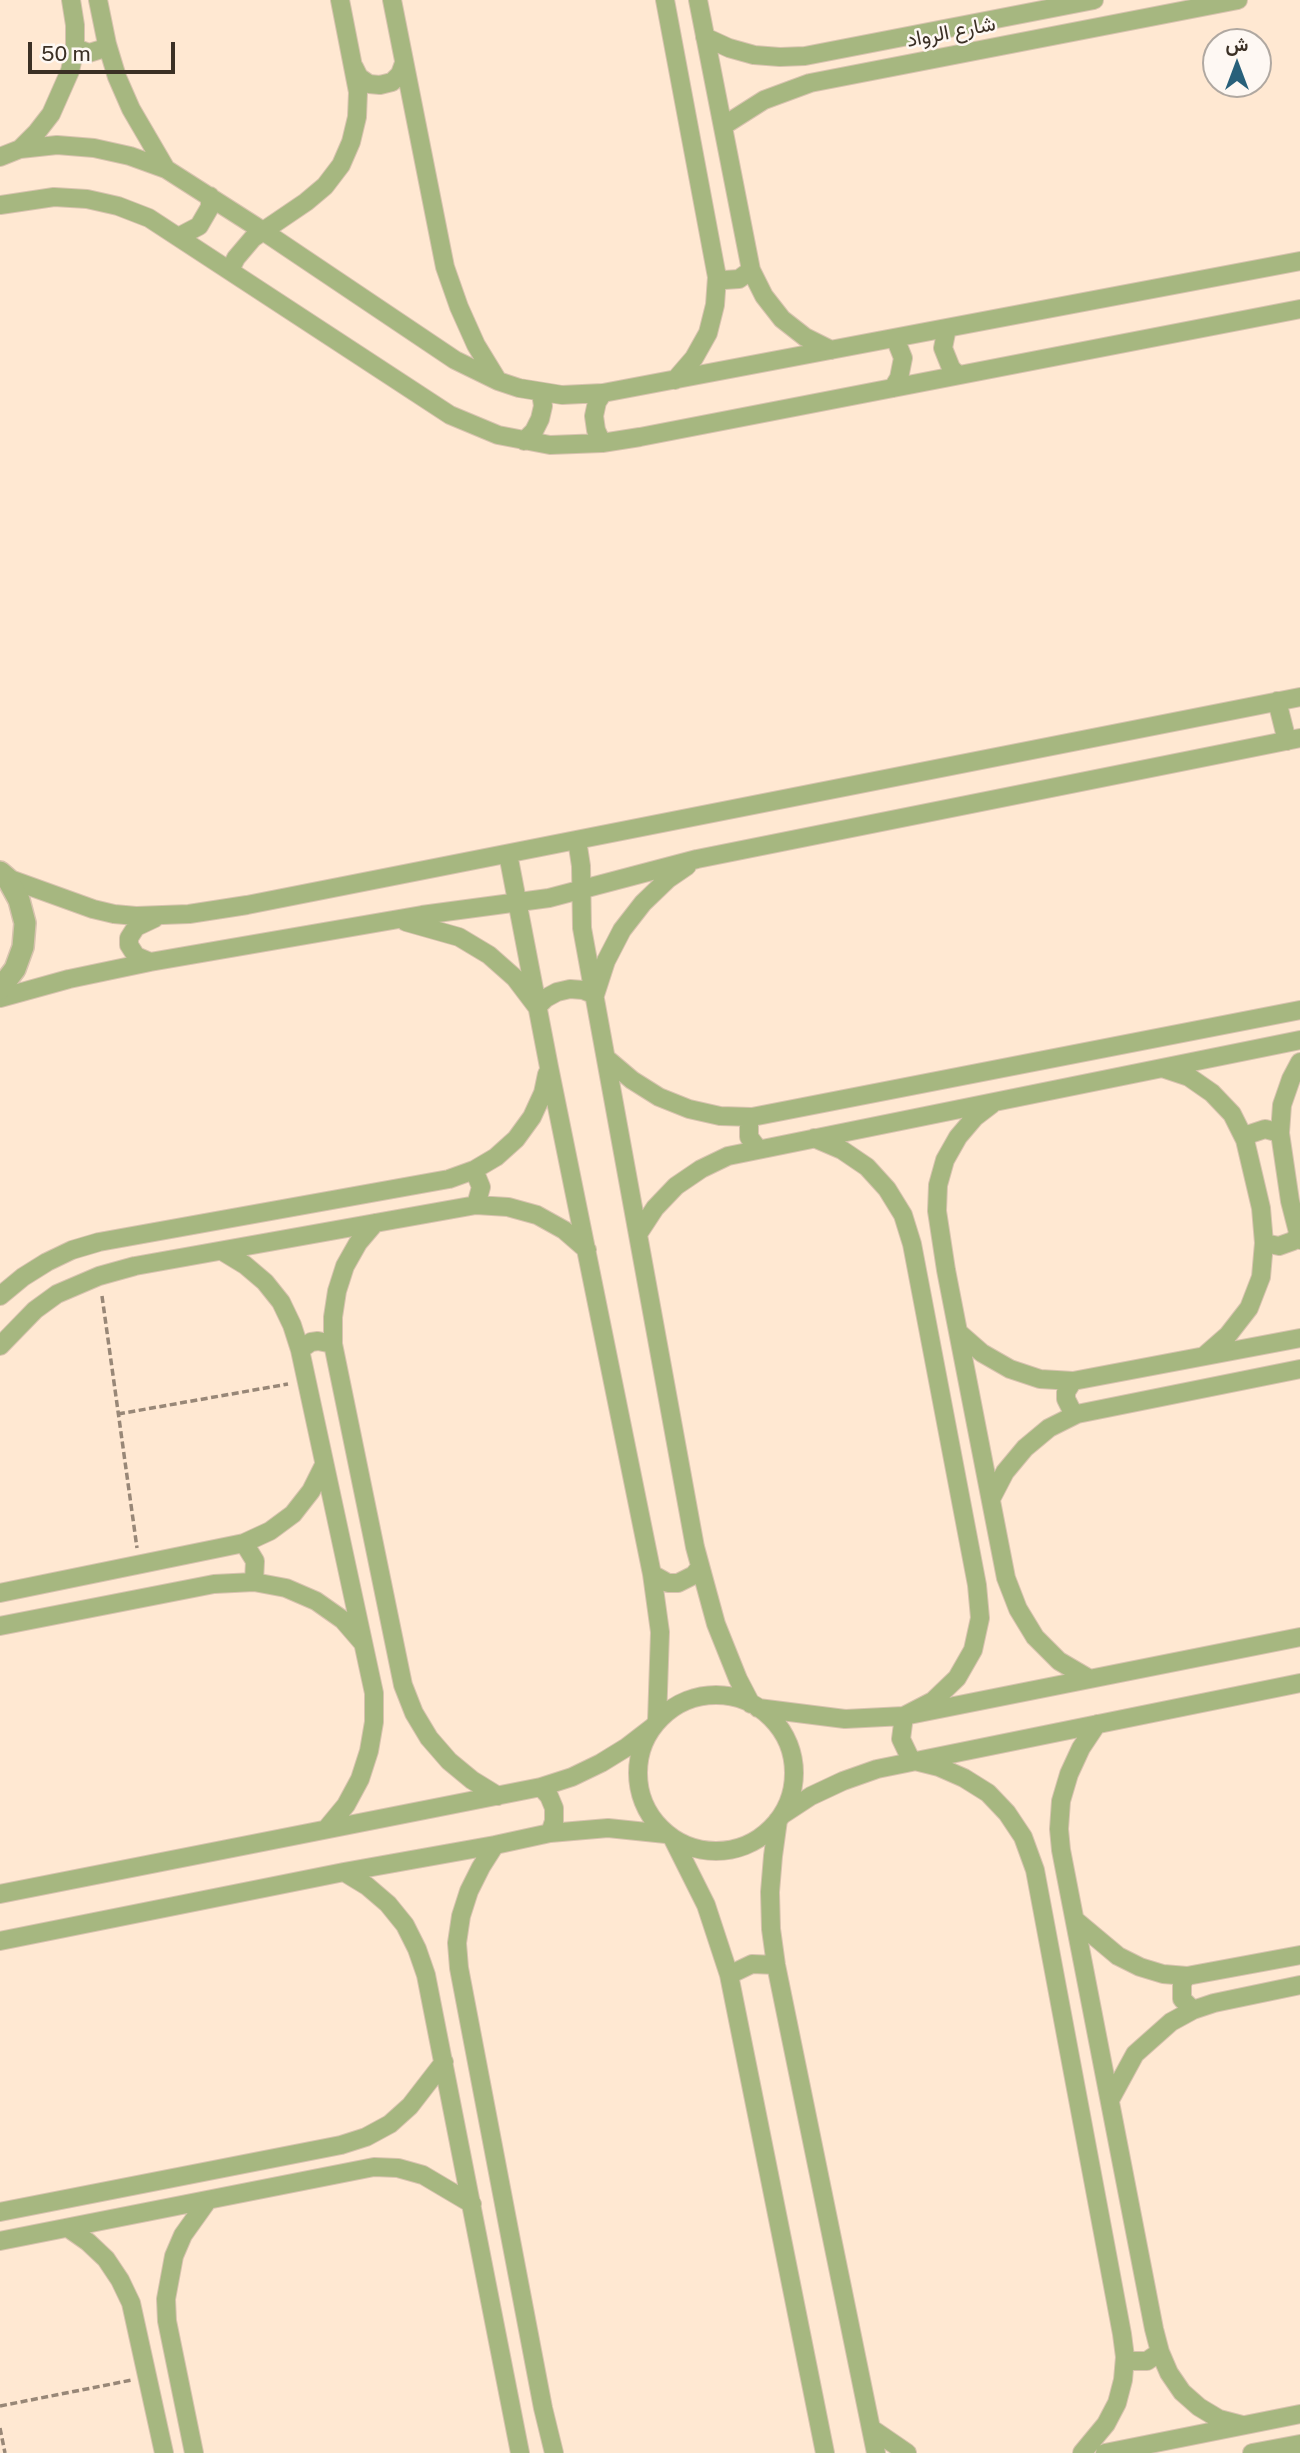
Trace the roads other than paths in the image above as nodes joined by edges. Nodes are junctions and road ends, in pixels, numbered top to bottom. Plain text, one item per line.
1 (71, 0) edge
2 (98, 0) edge
3 (340, 0) edge
4 (392, 0) edge
5 (665, 0) edge
6 (698, 0) edge
7 (1094, 0) edge
8 (1238, 0) edge
9 (705, 37) junction
10 (107, 44) junction
11 (75, 48) junction
12 (805, 56) junction
13 (404, 63) junction
14 (354, 67) junction
15 (810, 83) junction
16 (723, 127) junction
17 (20, 149) junction
18 (0, 157) edge
19 (166, 169) junction
20 (210, 196) junction
21 (0, 205) edge
22 (263, 231) junction
23 (180, 236) junction
24 (1300, 261) edge
25 (230, 270) junction
26 (751, 270) junction
27 (717, 277) junction
28 (1300, 309) edge
29 (947, 328) junction
30 (895, 338) junction
31 (831, 350) junction
32 (958, 375) junction
33 (675, 380) junction
34 (498, 382) junction
35 (893, 388) junction
36 (541, 393) junction
37 (603, 393) junction
38 (524, 441) junction
39 (602, 443) junction
40 (1300, 697) edge
41 (1277, 701) junction
42 (1293, 739) edge
43 (577, 840) junction
44 (508, 854) junction
45 (696, 859) junction
46 (4, 875) edge
47 (581, 891) junction
48 (517, 903) junction
49 (158, 916) junction
50 (396, 920) junction
51 (150, 962) junction
52 (0, 989) edge
53 (595, 995) junction
54 (0, 998) edge
55 (537, 1007) junction
56 (1300, 1010) edge
57 (1300, 1040) edge
58 (606, 1058) junction
59 (1300, 1062) edge
60 (549, 1067) junction
61 (1162, 1068) junction
62 (996, 1101) junction
63 (752, 1117) junction
64 (1280, 1133) junction
65 (814, 1138) junction
66 (1245, 1140) junction
67 (758, 1149) junction
68 (474, 1170) junction
69 (476, 1205) junction
70 (375, 1223) junction
71 (638, 1234) junction
72 (1299, 1238) edge
73 (1264, 1243) junction
74 (587, 1250) junction
75 (222, 1251) junction
76 (946, 1270) junction
77 (918, 1275) junction
78 (0, 1296) edge
79 (958, 1332) junction
80 (1300, 1338) edge
81 (334, 1344) junction
82 (0, 1346) edge
83 (300, 1350) junction
84 (1201, 1358) junction
85 (1300, 1369) edge
86 (1073, 1381) junction
87 (1077, 1415) junction
88 (324, 1465) junction
89 (991, 1499) junction
90 (244, 1543) junction
91 (700, 1567) junction
92 (652, 1574) junction
93 (1006, 1578) junction
94 (254, 1582) junction
95 (977, 1585) junction
96 (4, 1589) edge
97 (0, 1626) edge
98 (1300, 1637) edge
99 (364, 1645) junction
100 (1088, 1678) junction
101 (1300, 1683) edge
102 (403, 1685) junction
103 (374, 1693) junction
104 (755, 1706) junction
105 (904, 1716) junction
106 (655, 1724) junction
107 (1097, 1724) junction
108 (911, 1760) junction
109 (541, 1787) junction
110 (498, 1796) junction
111 (780, 1817) junction
112 (327, 1828) junction
113 (550, 1833) junction
114 (670, 1836) junction
115 (495, 1845) junction
116 (1061, 1850) junction
117 (1031, 1855) junction
118 (344, 1872) junction
119 (0, 1894) edge
120 (1075, 1920) junction
121 (0, 1941) edge
122 (1300, 1955) edge
123 (776, 1965) junction
124 (729, 1975) junction
125 (1187, 1976) junction
126 (1300, 1985) edge
127 (1193, 2010) junction
128 (469, 2025) junction
129 (438, 2033) junction
130 (444, 2062) junction
131 (1110, 2100) junction
132 (341, 2145) junction
133 (347, 2172) junction
134 (208, 2200) junction
135 (472, 2204) junction
136 (0, 2212) edge
137 (68, 2228) junction
138 (0, 2241) edge
139 (167, 2321) junction
140 (137, 2327) junction
141 (1160, 2352) junction
142 (1125, 2357) junction
143 (543, 2407) junction
144 (1300, 2414) edge
145 (513, 2415) junction
146 (1242, 2425) junction
147 (872, 2429) junction
148 (821, 2434) junction
149 (1300, 2444) edge
150 (164, 2453) edge
151 (194, 2453) edge
152 (520, 2453) edge
153 (554, 2453) edge
154 (813, 2453) edge
155 (825, 2453) edge
156 (876, 2453) edge
157 (906, 2453) edge
158 (1082, 2453) edge
159 (1105, 2453) edge
160 (1252, 2453) edge

1 - 11 street
2 - 10 street
3 - 14 street
4 - 13 street
5 - 27 street
6 - 9 street
7 - 12 street, شارع الرواد
8 - 15 street, شارع الرواد
9 - 12 street, شارع الرواد
9 - 16 street
10 - 11 street
10 - 19 street
11 - 17 street
12 - 15 street
13 - 14 street
13 - 34 street
14 - 22 street
15 - 16 street, شارع الرواد
16 - 26 street
17 - 18 street
17 - 19 street
19 - 20 street
20 - 22 street
20 - 23 street
21 - 23 street
22 - 25 street
22 - 34 street
23 - 25 street
24 - 29 street
25 - 38 street
26 - 27 street
26 - 31 street
27 - 33 street
28 - 32 street
29 - 30 street
29 - 32 street
30 - 31 street
30 - 35 street
31 - 33 street
32 - 35 street
33 - 37 street
34 - 36 street
35 - 39 street
36 - 37 street
36 - 38 street
37 - 39 street
38 - 39 street
40 - 41 street
41 - 42 street
41 - 43 street
42 - 45 street
43 - 44 street
43 - 47 street
44 - 48 street
44 - 49 street
45 - 47 street
45 - 53 street
46 - 49 street
46 - 52 street
47 - 48 street
47 - 53 street
48 - 50 street
48 - 55 street
49 - 51 street
50 - 51 street
50 - 55 street
51 - 54 street
53 - 55 street
53 - 58 street
55 - 60 street
56 - 63 street
57 - 61 street
58 - 63 street
58 - 71 street
59 - 64 street
60 - 68 street
60 - 74 street
61 - 62 street
61 - 66 street
62 - 65 street
62 - 76 street
63 - 67 street
64 - 66 street
64 - 72 street
65 - 67 street
65 - 77 street
66 - 73 street
67 - 71 street
68 - 69 street
68 - 78 street
69 - 70 street
69 - 74 street
70 - 75 street
70 - 81 street
71 - 91 street
72 - 73 street
73 - 84 street
74 - 92 street
75 - 82 street
75 - 83 street
76 - 77 street
76 - 79 street
77 - 95 street
79 - 86 street
79 - 89 street
80 - 84 street
81 - 83 street
81 - 102 street
83 - 88 street
84 - 86 street
85 - 87 street
86 - 87 street
87 - 89 street
88 - 90 street
88 - 99 street
89 - 93 street
90 - 94 street
90 - 96 street
91 - 92 street
91 - 104 street
92 - 106 street
93 - 95 street
93 - 100 street
94 - 97 street
94 - 99 street
95 - 105 street
98 - 100 street
99 - 103 street
100 - 105 street
101 - 107 street
102 - 103 street
102 - 110 street
103 - 112 street
104 - 105 street
104 - 106 street
104 - 111 street
105 - 108 street
106 - 109 street
106 - 114 street
107 - 108 street
107 - 116 street
108 - 111 street
108 - 117 street
109 - 110 street
109 - 113 street
110 - 112 street
111 - 114 street
111 - 123 street
112 - 119 street
113 - 114 street
113 - 115 street
114 - 124 street
115 - 118 street
115 - 128 street
116 - 117 street
116 - 120 street
117 - 142 street
118 - 121 street
118 - 129 street
120 - 125 street
120 - 131 street
122 - 125 street
123 - 124 street
123 - 147 street
124 - 148 street
125 - 127 street
126 - 127 street
127 - 131 street
128 - 129 street
128 - 143 street
129 - 130 street
130 - 132 street
130 - 135 street
131 - 141 street
132 - 133 street
132 - 136 street
133 - 134 street
133 - 135 street
134 - 137 street
134 - 139 street
135 - 145 street
137 - 138 street
137 - 140 street
139 - 140 street
139 - 151 street
140 - 150 street
141 - 142 street
141 - 146 street
142 - 158 street
143 - 145 street
143 - 153 street
144 - 146 street
145 - 152 street
146 - 159 street
147 - 156 street
147 - 157 street
148 - 154 street
148 - 155 street
149 - 160 street

